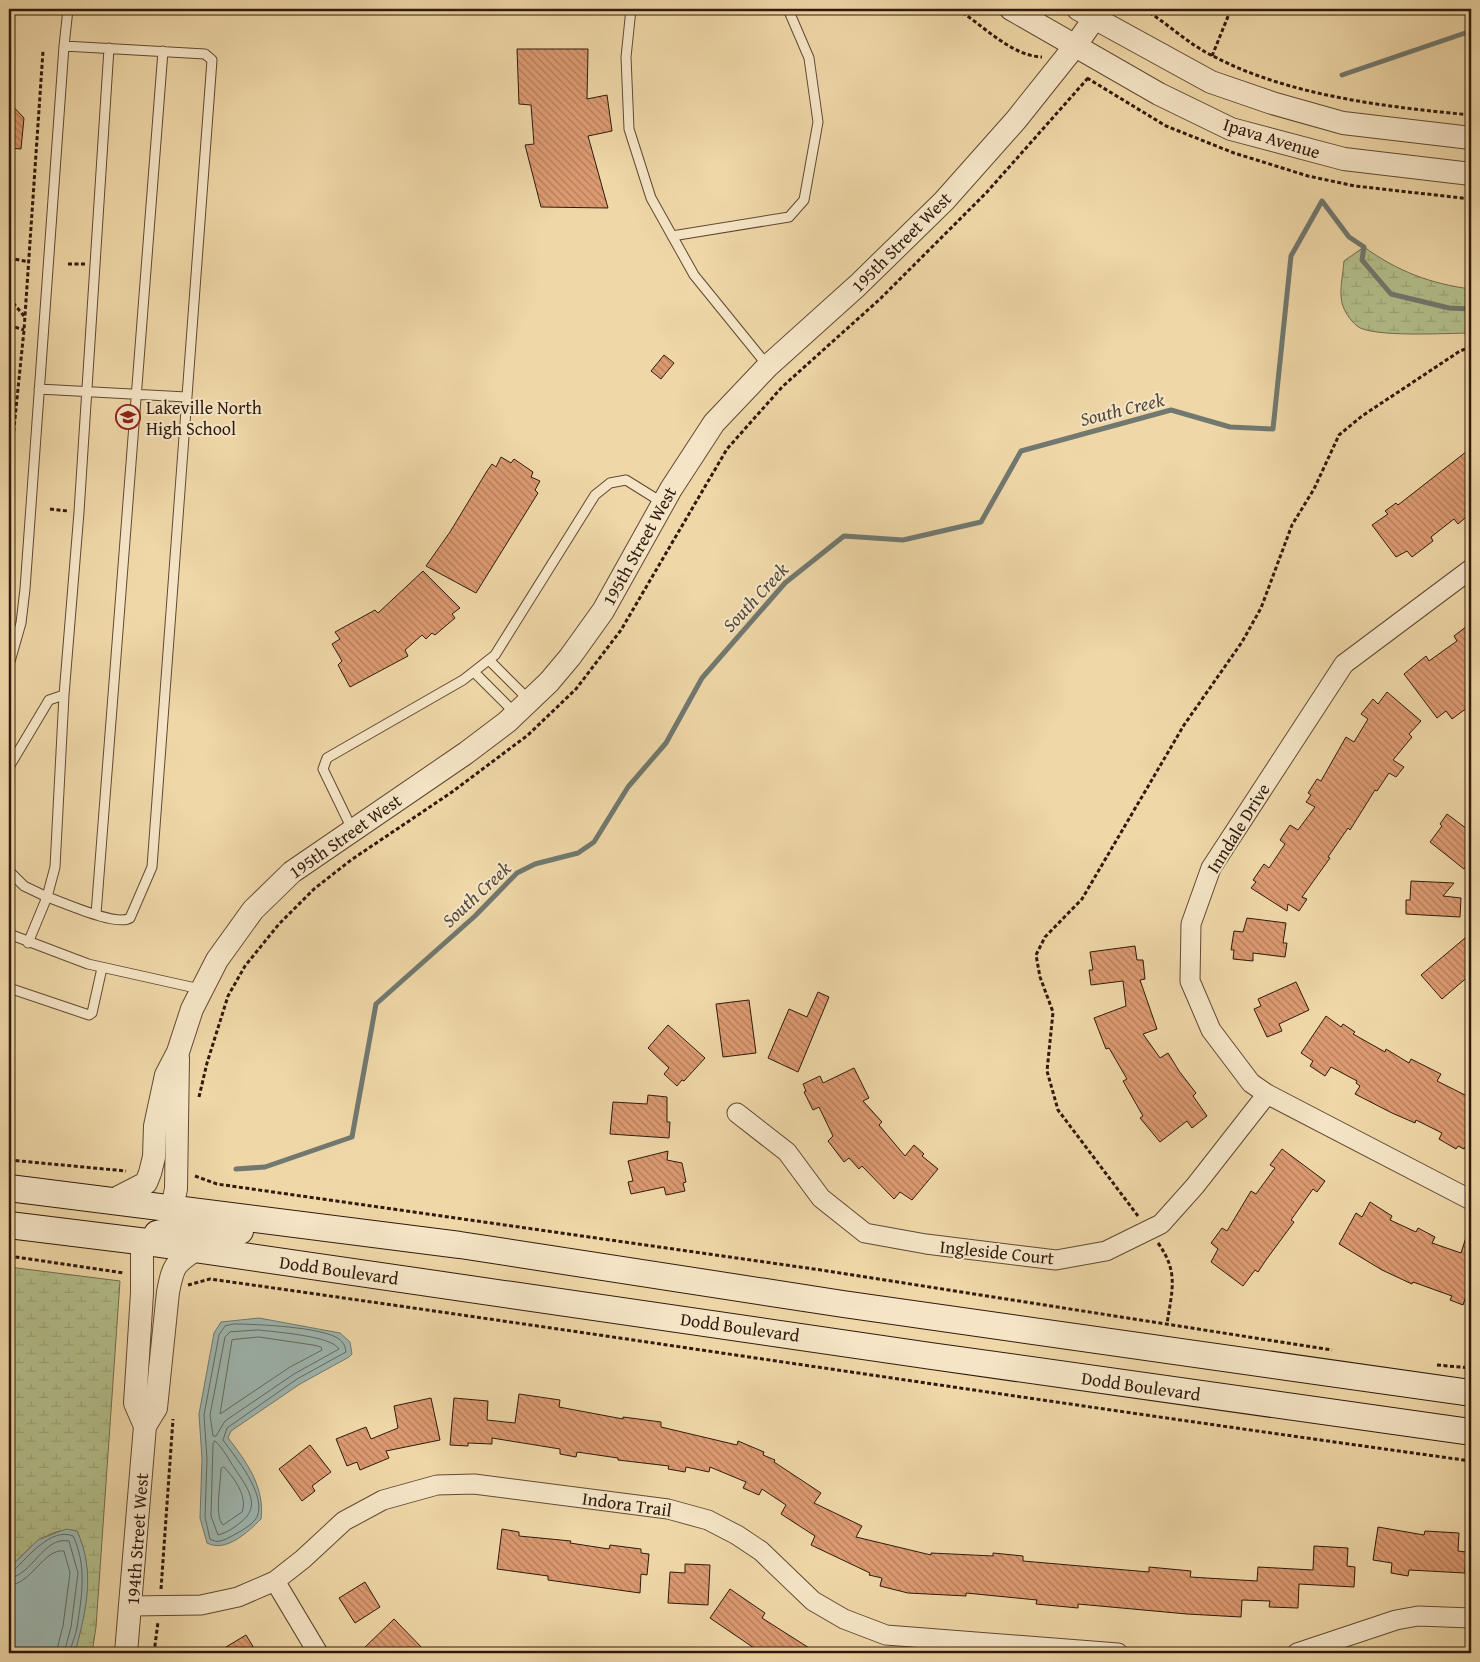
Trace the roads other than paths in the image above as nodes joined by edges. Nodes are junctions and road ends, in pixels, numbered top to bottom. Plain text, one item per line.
1 (48, 9) edge
2 (68, 9) edge
3 (631, 9) edge
4 (788, 9) edge
5 (1011, 9) edge
6 (1091, 12) edge
7 (64, 46) junction
8 (1075, 46) junction
9 (109, 48) junction
10 (163, 51) junction
11 (1471, 138) edge
12 (1471, 174) edge
13 (672, 236) junction
14 (768, 366) junction
15 (39, 389) junction
16 (87, 391) junction
17 (136, 394) junction
18 (186, 397) junction
19 (663, 503) junction
20 (1471, 569) edge
21 (489, 660) junction
22 (9, 665) edge
23 (474, 672) junction
24 (64, 695) junction
25 (523, 707) junction
26 (9, 767) edge
27 (352, 829) junction
28 (9, 871) edge
29 (47, 897) junction
30 (96, 914) junction
31 (9, 934) edge
32 (28, 943) junction
33 (102, 968) junction
34 (9, 988) edge
35 (202, 990) junction
36 (178, 1052) junction
37 (1267, 1094) junction
38 (737, 1113) dead end
39 (9, 1188) edge
40 (113, 1200) junction
41 (1471, 1200) edge
42 (172, 1207) junction
43 (9, 1210) edge
44 (9, 1225) edge
45 (147, 1242) junction
46 (460, 1244) junction
47 (197, 1249) junction
48 (1471, 1393) edge
49 (146, 1426) junction
50 (1471, 1432) edge
51 (275, 1581) junction
52 (132, 1606) junction
53 (1471, 1618) edge
54 (126, 1653) edge
55 (318, 1653) edge
56 (1118, 1653) edge
57 (1297, 1653) edge

1 - 2 lane
2 - 7 lane
3 - 13 lane
4 - 13 lane
5 - 8 street, Ipava Avenue
6 - 8 street, 195th Street West
6 - 11 street, Ipava Avenue
7 - 9 lane
7 - 15 lane
8 - 12 street, Ipava Avenue
8 - 14 street, 195th Street West
9 - 10 lane
9 - 16 lane
10 - 17 lane
10 - 18 lane
13 - 14 lane
14 - 19 street, 195th Street West
15 - 16 lane
15 - 22 lane
16 - 17 lane
16 - 24 lane
17 - 18 lane
17 - 30 lane
18 - 30 lane
19 - 21 lane
19 - 25 street, 195th Street West
20 - 37 street, Inndale Drive
21 - 23 lane
21 - 25 lane
23 - 25 lane
23 - 27 lane
24 - 26 lane
24 - 29 lane
25 - 27 street, 195th Street West
27 - 35 street, 195th Street West
28 - 29 lane
29 - 30 lane
29 - 32 lane
31 - 32 lane
32 - 33 lane
33 - 34 lane
33 - 35 lane
35 - 36 street, 195th Street West
36 - 40 street, 195th Street West
36 - 42 street, 195th Street West
37 - 38 street, Ingleside Court
37 - 41 street, Inndale Drive
39 - 40 main road
40 - 42 main road
42 - 43 main road
42 - 46 main road
44 - 45 main road, Dodd Boulevard
45 - 46 main road
45 - 47 main road, Dodd Boulevard
45 - 49 street
46 - 48 main road
47 - 49 street, 194th Street West
47 - 50 main road, Dodd Boulevard
49 - 52 street, 194th Street West
51 - 52 street, Indora Trail
51 - 55 street
51 - 56 street, Indora Trail
52 - 54 street, 194th Street West
53 - 57 street

